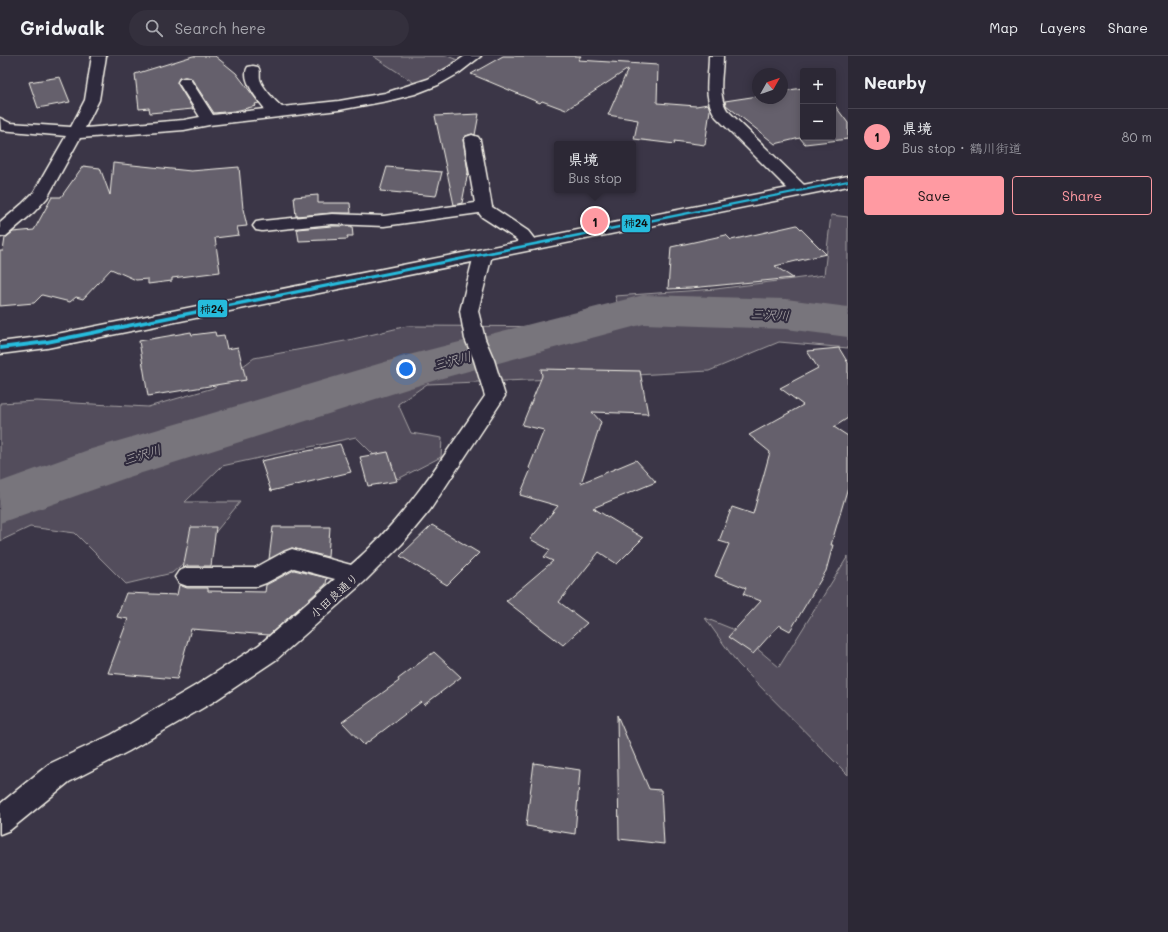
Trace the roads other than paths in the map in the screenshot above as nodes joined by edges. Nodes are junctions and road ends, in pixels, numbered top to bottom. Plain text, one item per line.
1 (99, 56) edge
2 (474, 56) edge
3 (716, 56) edge
4 (253, 70) dead end
5 (185, 82) dead end
6 (279, 112) junction
7 (209, 120) junction
8 (0, 123) edge
9 (76, 133) junction
10 (472, 140) dead end
11 (848, 181) edge
12 (799, 190) junction
13 (484, 207) junction
14 (262, 226) dead end
15 (0, 232) edge
16 (530, 245) junction
17 (483, 255) junction
18 (0, 348) edge
19 (356, 576) junction
20 (187, 577) dead end
21 (0, 821) edge

1 - 9 street
2 - 6 street
3 - 12 street
4 - 6 street
5 - 7 street
6 - 7 street
7 - 9 street
8 - 9 street
9 - 15 street
10 - 13 street
11 - 12 street
12 - 16 street
13 - 14 street
13 - 16 street
16 - 17 street
17 - 18 street
17 - 19 street, 小田良通り
19 - 20 street
19 - 21 street, 小田良通り

